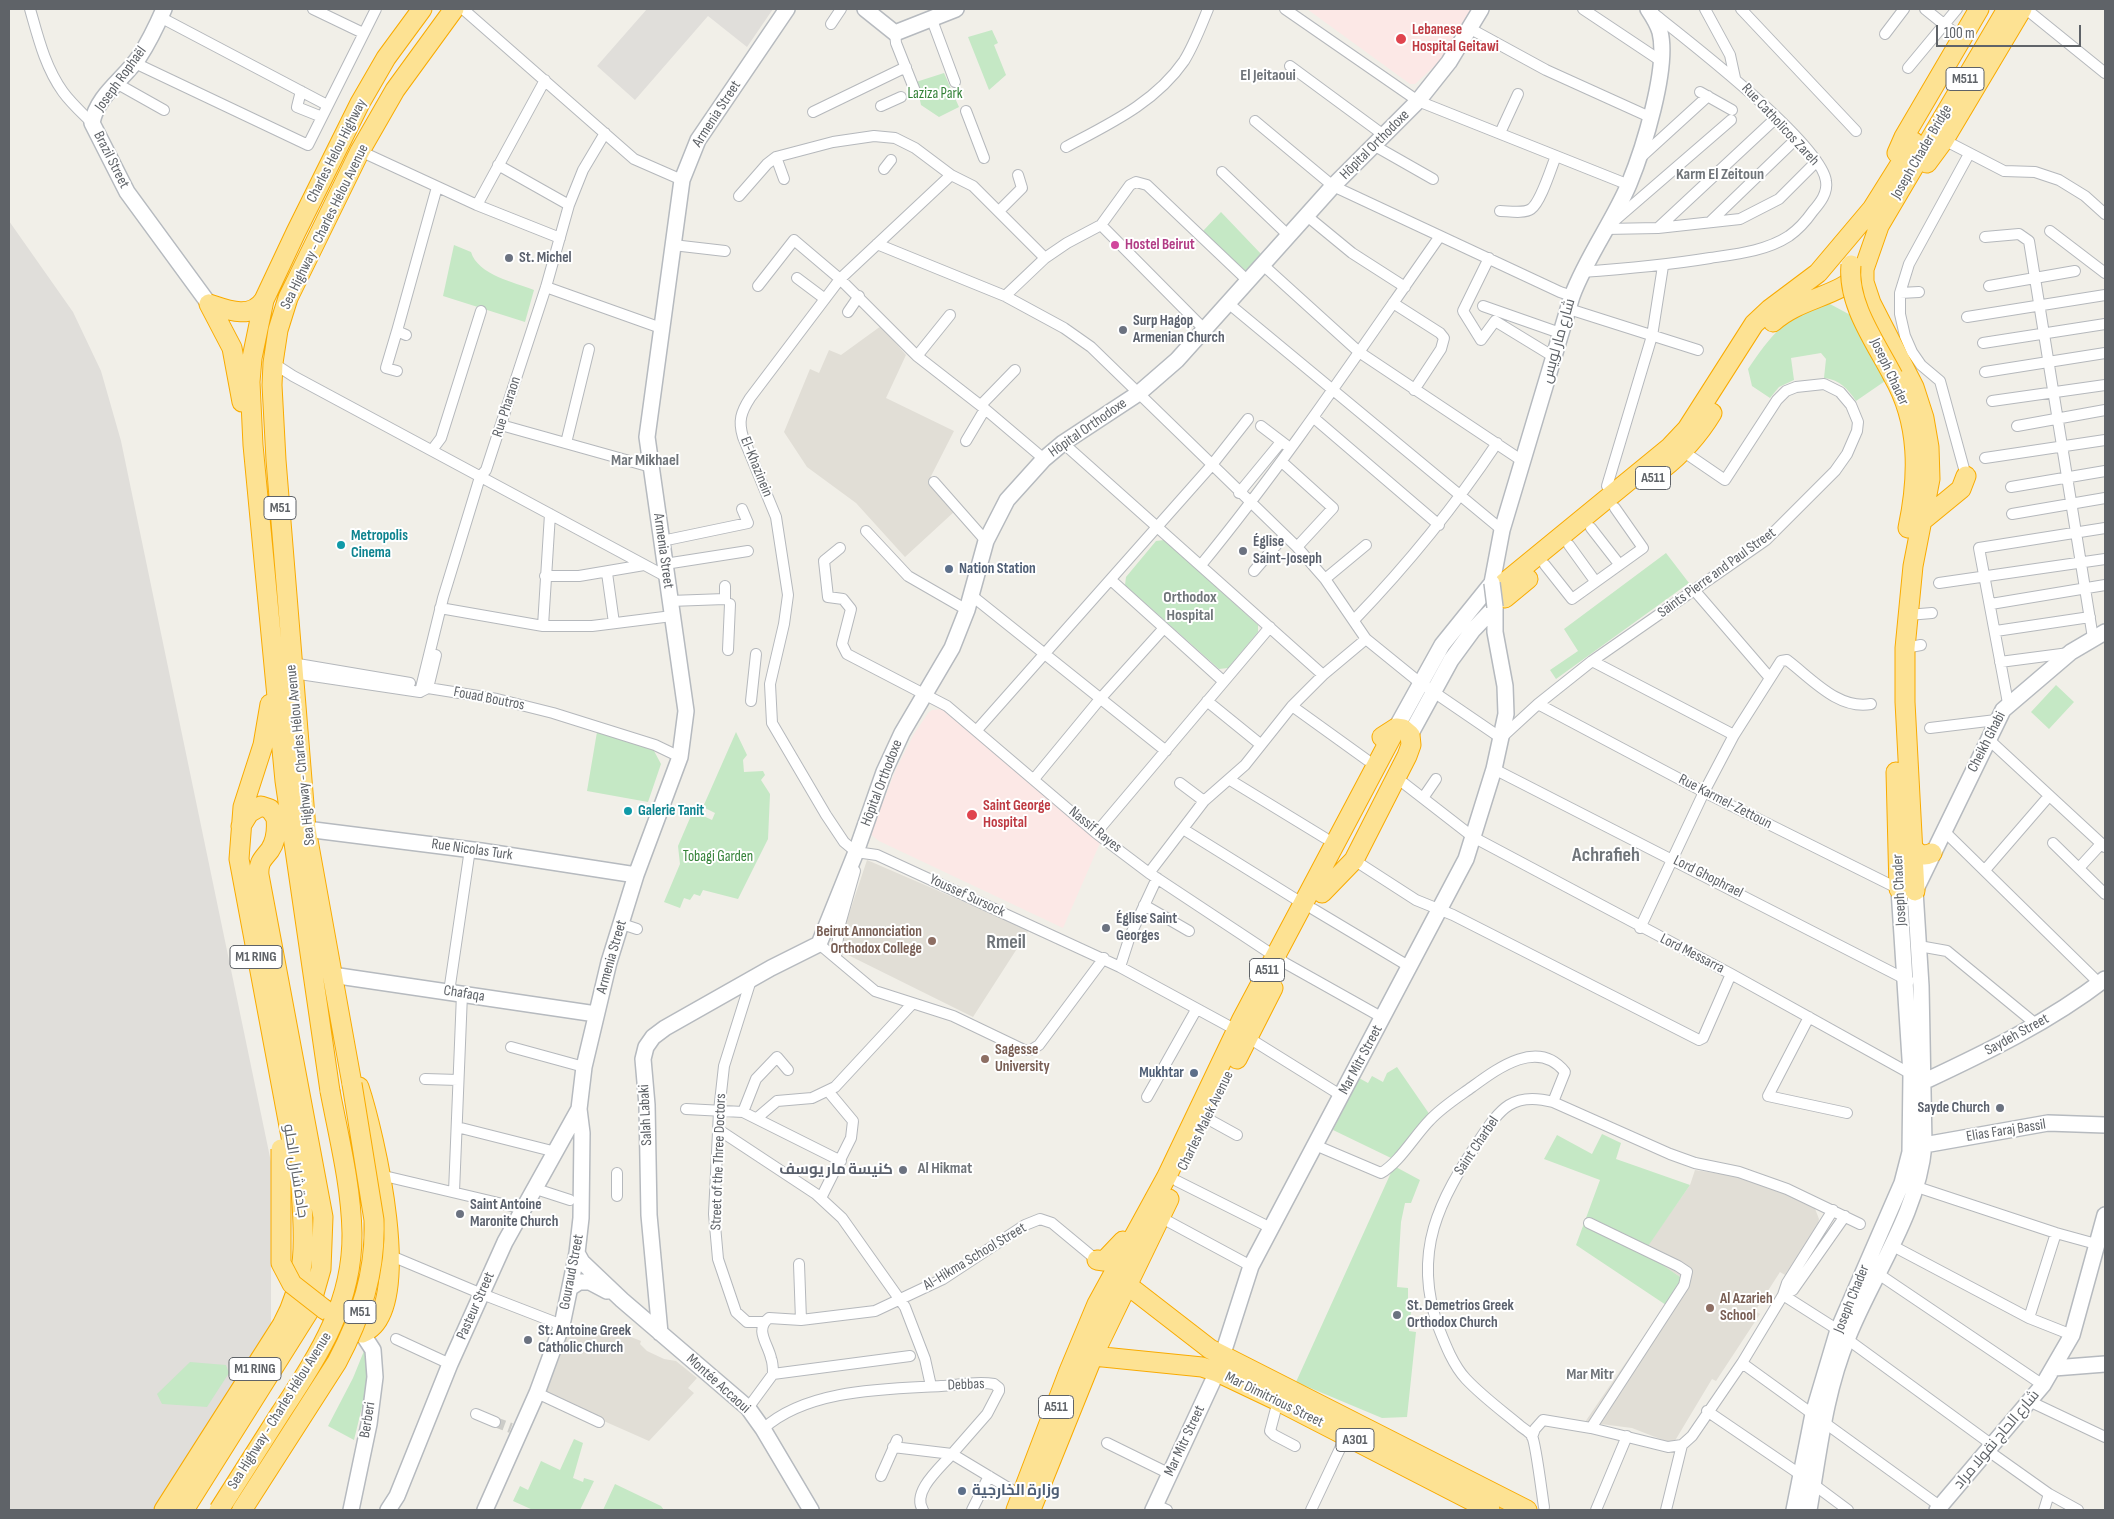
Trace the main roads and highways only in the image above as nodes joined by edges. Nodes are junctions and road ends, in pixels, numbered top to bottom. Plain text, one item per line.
1 (422, 9) edge
2 (454, 9) edge
3 (1979, 9) edge
4 (1993, 9) edge
5 (2007, 9) edge
6 (2022, 9) edge
7 (1918, 146) junction
8 (1887, 198) junction
9 (1872, 209) junction
10 (1860, 269) junction
11 (264, 300) junction
12 (253, 445) junction
13 (1966, 476) road end
14 (1922, 521) junction
15 (274, 653) junction
16 (1400, 735) junction
17 (240, 827) junction
18 (1912, 846) junction
19 (269, 851) junction
20 (1932, 854) road end
21 (296, 866) junction
22 (1312, 899) junction
23 (1242, 1034) junction
24 (346, 1051) junction
25 (280, 1087) junction
26 (1155, 1212) junction
27 (1097, 1260) road end
28 (1119, 1279) junction
29 (1093, 1356) junction
30 (1219, 1357) junction
31 (1120, 1358) junction
32 (1071, 1411) junction
33 (1025, 1505) edge
34 (1536, 1509) edge
35 (164, 1510) edge
36 (184, 1510) edge
37 (219, 1510) edge
38 (242, 1510) edge
39 (1490, 1510) edge

1 - 11 highway, Charles Helou Highway / M51
2 - 24 highway, Sea Highway - Charles Hélou Avenue / M51
3 - 8 highway
4 - 7 highway, Joseph Chader Bridge / M511
5 - 7 highway, Joseph Chader Bridge / M511
6 - 8 highway
7 - 8 highway, Joseph Chader Bridge / M511
8 - 9 highway, M511
8 - 10 highway, Joseph Chader Bridge / M511
9 - 10 highway
9 - 10 highway, A511
10 - 14 highway, Joseph Chader
10 - 18 highway, Joseph Chader, bridge
11 - 12 highway, Sea Highway - Charles Hélou Avenue / M51
11 - 12 highway
12 - 15 highway, Sea Highway - Charles Hélou Avenue / M51
13 - 14 highway
14 - 18 highway, Joseph Chader
15 - 17 highway, M1 RING
15 - 21 highway, Sea Highway - Charles Hélou Avenue / M51
16 - 22 highway, Charles Malek Avenue / A511
16 - 22 highway
16 - 22 highway
17 - 19 highway, جادة شارل الحلو
17 - 25 highway, جادة شارل الحلو / M1 RING
18 - 20 highway
19 - 21 highway
19 - 36 highway, جادة شارل الحلو
21 - 37 highway, Sea Highway - Charles Hélou Avenue / M51, bridge
22 - 23 highway, Charles Malek Avenue / A511
23 - 26 highway, Charles Malek Avenue / A511
23 - 26 highway, Charles Malek Avenue / A511
24 - 25 highway, bridge
24 - 38 highway, Sea Highway - Charles Hélou Avenue / M51, bridge
25 - 35 highway, جادة شارل الحلو / M1 RING
26 - 27 highway
26 - 28 highway, Charles Malek Avenue / A511
28 - 29 highway, Charles Malek Avenue / A511
28 - 30 highway
28 - 33 highway, A511
29 - 31 highway
29 - 32 highway, Charles Malek Avenue / A511
30 - 31 highway
30 - 34 highway, A301
30 - 39 highway, Mar Dimitrious Street / A301
31 - 32 highway
32 - 33 highway, Charles Malek Avenue / A511

